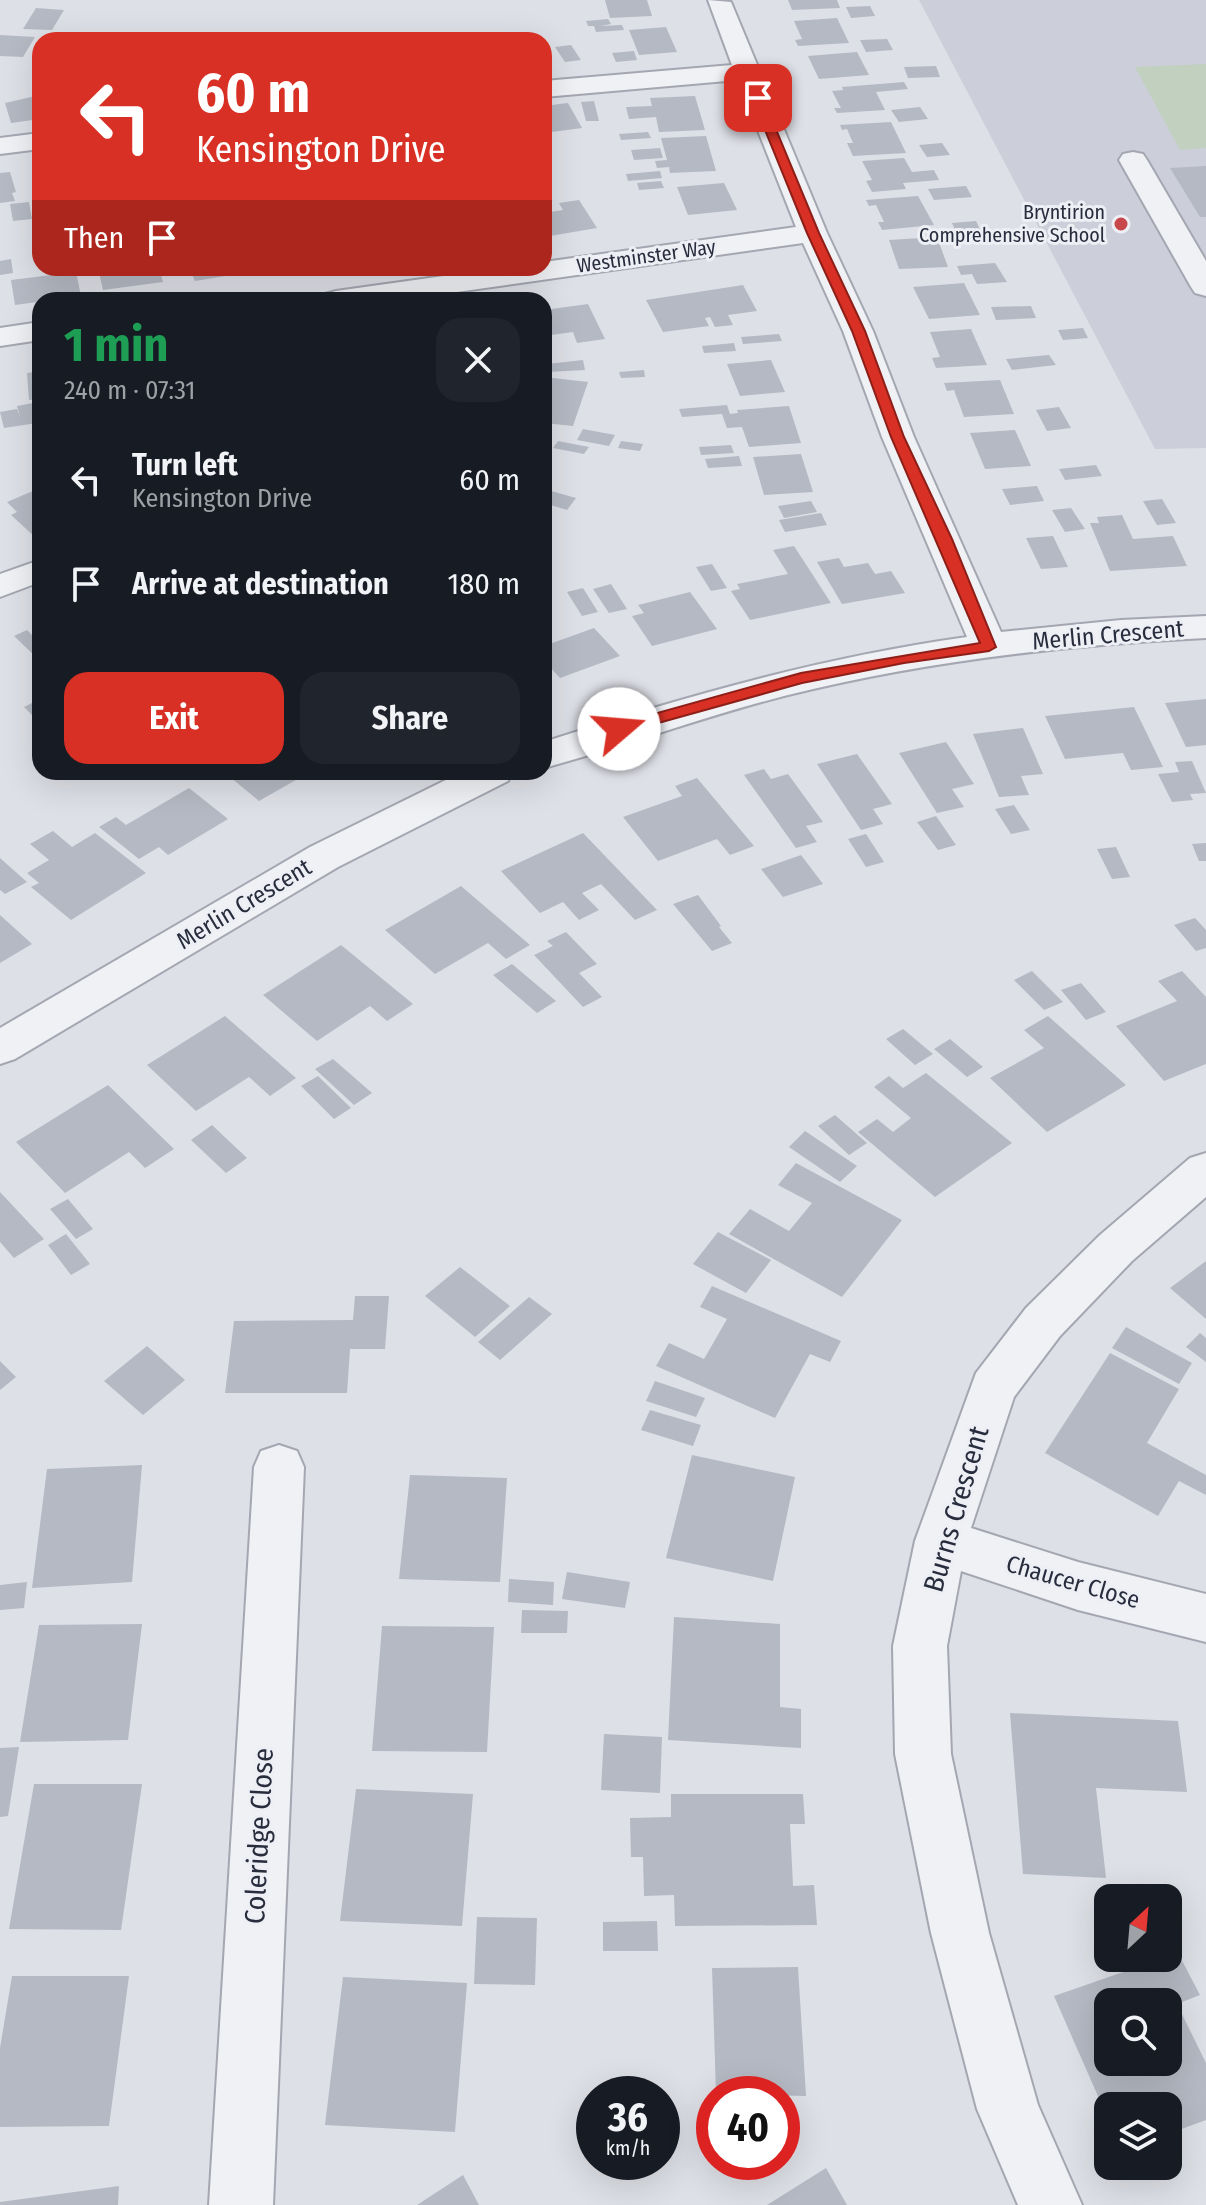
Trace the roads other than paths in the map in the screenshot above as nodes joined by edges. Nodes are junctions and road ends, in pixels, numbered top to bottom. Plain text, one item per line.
1 (719, 1) edge
2 (747, 71) junction
3 (552, 88) edge
4 (32, 142) edge
5 (0, 146) edge
6 (1133, 160) dead end
7 (813, 233) junction
8 (552, 274) edge
9 (537, 276) edge
10 (1204, 281) edge
11 (435, 292) edge
12 (32, 332) edge
13 (0, 337) edge
14 (32, 573) edge
15 (0, 586) edge
16 (1206, 627) edge
17 (989, 647) junction
18 (552, 752) edge
19 (478, 780) edge
20 (0, 1048) edge
21 (1206, 1171) edge
22 (279, 1467) dead end
23 (941, 1541) junction
24 (1206, 1618) edge
25 (241, 2205) edge
26 (1050, 2205) edge

1 - 2 street
2 - 3 street
2 - 7 street
4 - 5 street
6 - 10 street
7 - 8 street, Westminster Way
7 - 17 street
9 - 11 street, Westminster Way
12 - 13 street
14 - 15 street
16 - 17 street, Merlin Crescent
17 - 18 street, Merlin Crescent
19 - 20 street, Merlin Crescent
21 - 23 street, Burns Crescent
22 - 25 street, Coleridge Close
23 - 24 street, Chaucer Close
23 - 26 street, Burns Crescent

